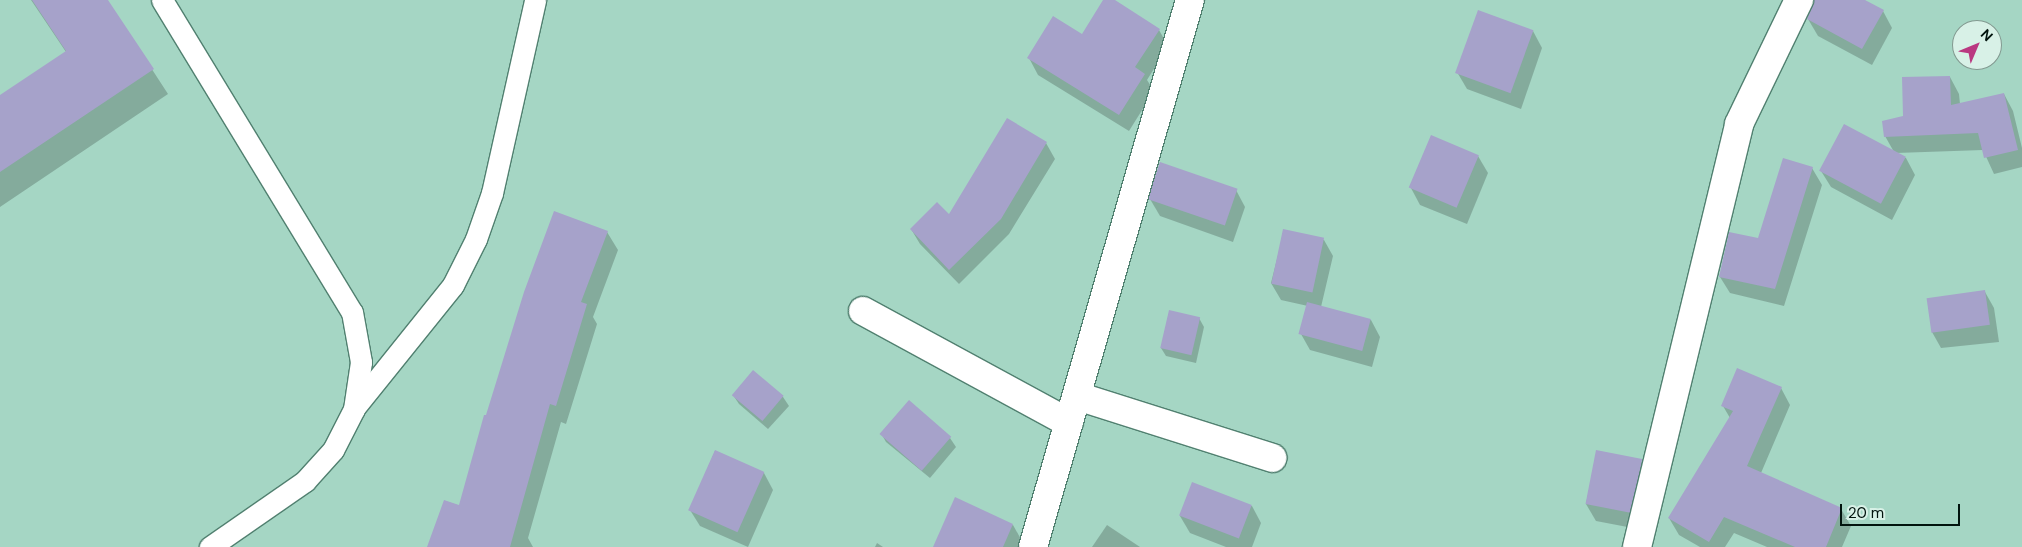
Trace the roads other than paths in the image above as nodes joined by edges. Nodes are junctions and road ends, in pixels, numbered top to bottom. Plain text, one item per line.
1 (162, 0) edge
2 (535, 0) edge
3 (1190, 0) edge
4 (1799, 0) edge
5 (863, 311) dead end
6 (1077, 396) junction
7 (354, 409) junction
8 (1069, 423) junction
9 (1272, 458) dead end
10 (210, 547) edge
11 (1033, 547) edge
12 (1637, 547) edge

1 - 7 lane
2 - 7 lane
3 - 6 street
4 - 12 street
5 - 8 street
6 - 8 street
6 - 9 street
7 - 10 lane
8 - 11 street

